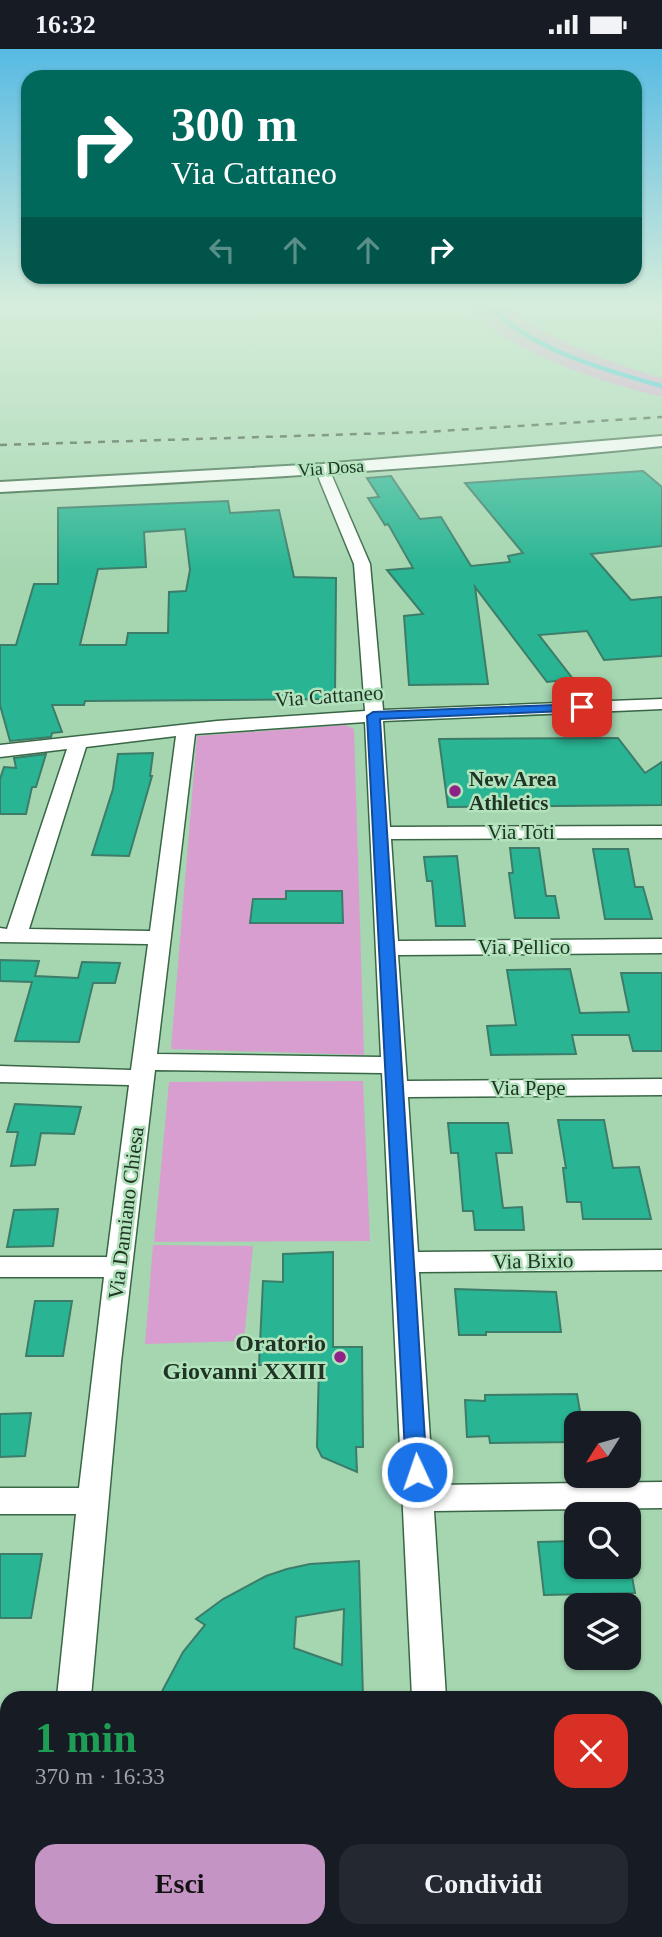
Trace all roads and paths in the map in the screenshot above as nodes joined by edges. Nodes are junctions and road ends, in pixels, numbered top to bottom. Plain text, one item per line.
1 (660, 443) edge
2 (322, 469) junction
3 (0, 487) edge
4 (662, 704) edge
5 (373, 716) junction
6 (187, 729) junction
7 (79, 741) junction
8 (0, 751) edge
9 (662, 832) edge
10 (380, 833) junction
11 (8, 935) edge
12 (159, 938) junction
13 (662, 946) edge
14 (387, 948) junction
15 (144, 1070) junction
16 (0, 1074) edge
17 (393, 1077) junction
18 (662, 1087) edge
19 (662, 1260) edge
20 (405, 1262) junction
21 (0, 1267) edge
22 (120, 1267) junction
23 (662, 1495) edge
24 (418, 1498) junction
25 (0, 1501) edge
26 (94, 1501) junction
27 (75, 1691) edge
28 (429, 1691) edge

1 - 2 street, Via Dosa
2 - 3 street, Via Dosa
2 - 5 street
4 - 5 street, Via Cattaneo
5 - 6 street, Via Cattaneo
5 - 10 street
6 - 7 street, Via Cattaneo
6 - 12 street, Via Damiano Chiesa
7 - 8 street, Via Cattaneo
7 - 11 street
9 - 10 street, Via Toti
10 - 14 street
11 - 12 street
12 - 15 street, Via Damiano Chiesa
13 - 14 street, Via Pellico
14 - 17 street
15 - 16 street, Via Pepe
15 - 17 street, Via Pepe
15 - 22 street, Via Damiano Chiesa
17 - 18 street, Via Pepe
17 - 20 street
19 - 20 street, Via Bixio
20 - 24 street
21 - 22 street
22 - 26 street, Via Damiano Chiesa
23 - 24 street
24 - 28 street
25 - 26 street
26 - 27 street, Via Damiano Chiesa

